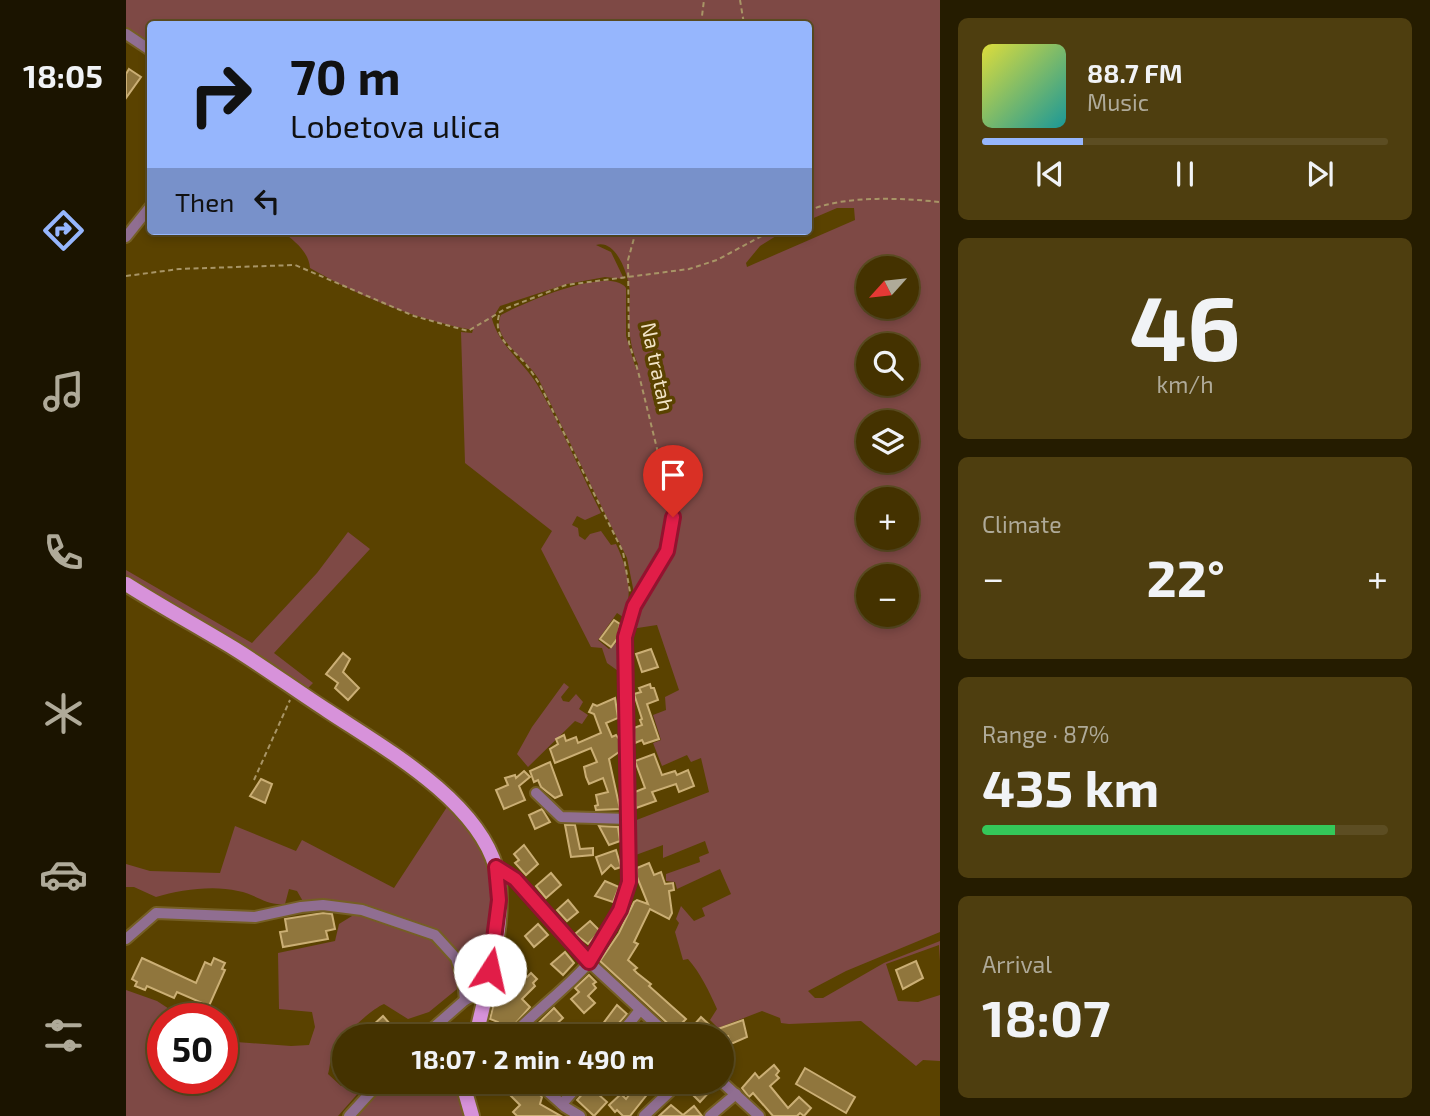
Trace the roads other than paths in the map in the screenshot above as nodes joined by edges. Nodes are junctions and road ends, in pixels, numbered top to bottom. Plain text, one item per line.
1 (126, 34) edge
2 (147, 49) edge
3 (147, 211) edge
4 (126, 237) edge
5 (673, 517) road end
6 (126, 584) edge
7 (536, 793) dead end
8 (629, 819) junction
9 (496, 867) junction
10 (126, 939) edge
11 (589, 962) junction
12 (486, 989) junction
13 (465, 1000) junction
14 (640, 1010) junction
15 (438, 1024) edge
16 (479, 1024) edge
17 (524, 1024) edge
18 (629, 1024) edge
19 (656, 1024) edge
20 (369, 1094) edge
21 (466, 1094) edge
22 (551, 1094) edge
23 (571, 1094) edge
24 (667, 1094) edge
25 (736, 1094) joint
26 (562, 1104) junction
27 (349, 1116) edge
28 (471, 1116) edge
29 (580, 1116) edge
30 (644, 1116) edge
31 (710, 1116) edge
32 (759, 1116) edge

1 - 2 street
3 - 4 street
5 - 8 street
6 - 9 main road
7 - 8 street
8 - 11 street
9 - 11 street
9 - 12 main road
10 - 13 street
11 - 14 street
11 - 17 street
12 - 13 street
12 - 16 main road
13 - 15 street
14 - 18 street
14 - 19 street
20 - 27 street
21 - 28 main road
22 - 26 street
23 - 26 street
24 - 30 street
25 - 31 street
25 - 32 street
26 - 29 street

